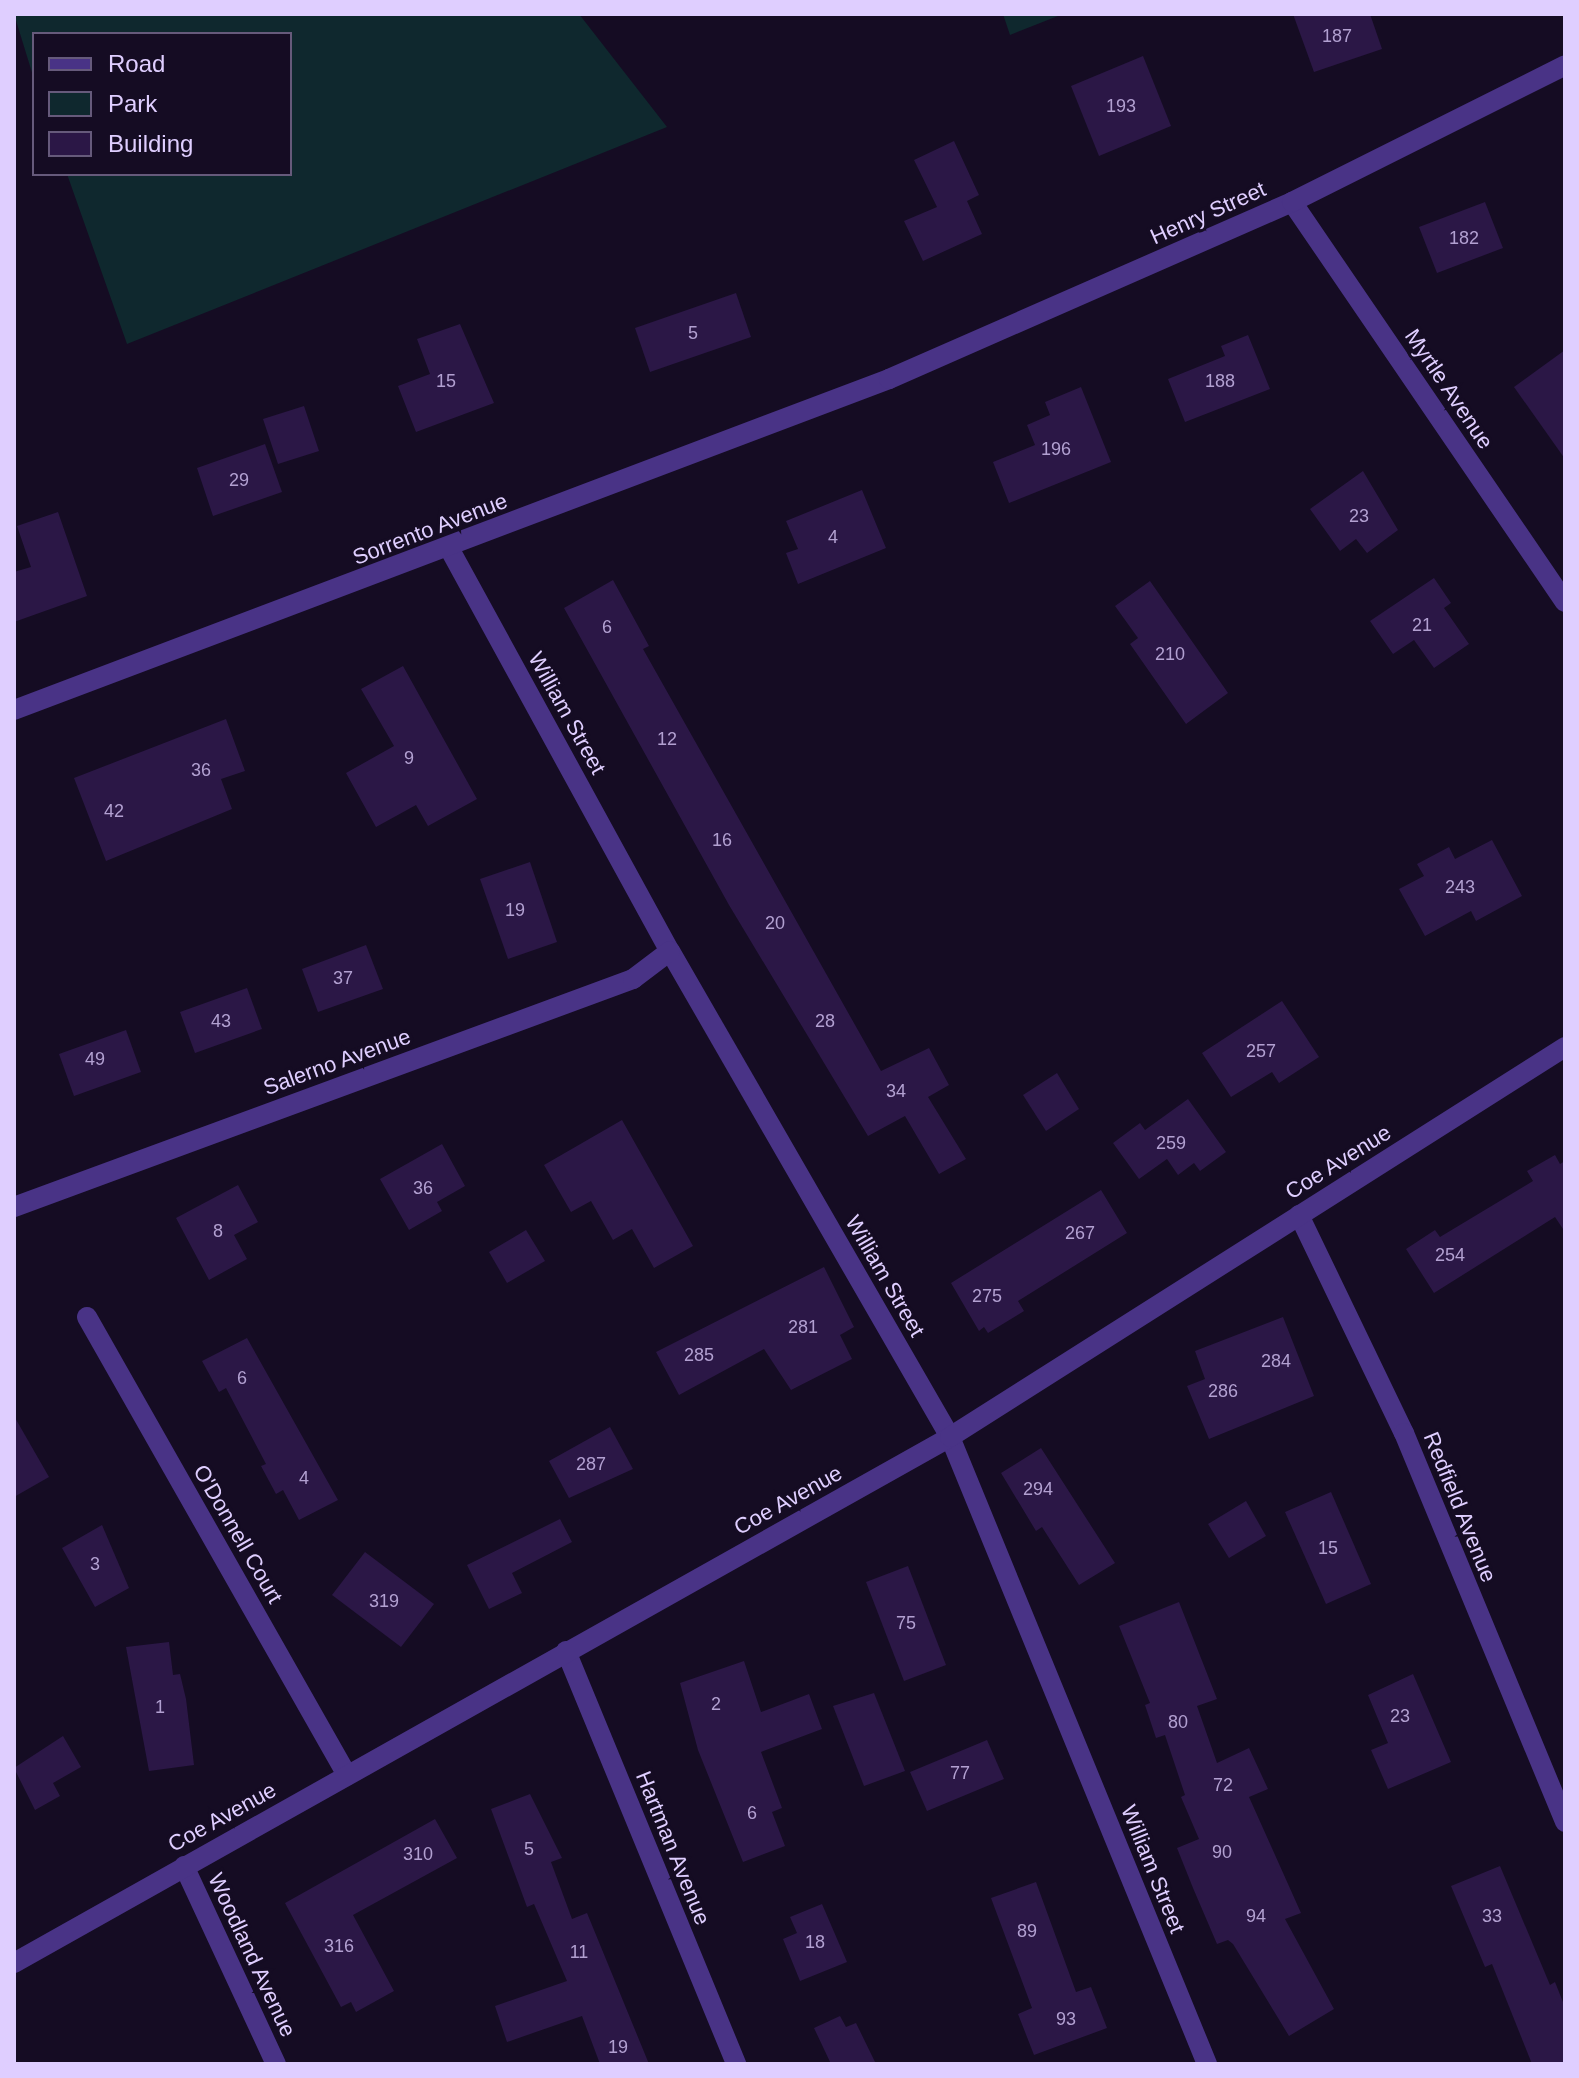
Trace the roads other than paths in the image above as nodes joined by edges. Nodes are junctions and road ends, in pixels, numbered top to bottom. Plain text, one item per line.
1 (1565, 65) edge
2 (1292, 202) junction
3 (862, 390) joint
4 (449, 548) junction
5 (1565, 602) edge
6 (14, 710) edge
7 (670, 951) junction
8 (1565, 1047) edge
9 (14, 1207) edge
10 (1299, 1215) junction
11 (87, 1317) dead end
12 (950, 1437) junction
13 (566, 1651) junction
14 (347, 1775) junction
15 (1565, 1822) edge
16 (184, 1866) junction
17 (14, 1963) edge
18 (276, 2064) edge
19 (736, 2064) edge
20 (1207, 2064) edge

1 - 2 street, Henry Street
2 - 3 street, Henry Street
2 - 5 street, Myrtle Avenue
3 - 4 street, Sorrento Avenue
4 - 6 street, Sorrento Avenue
4 - 7 street, William Street
7 - 9 street, Salerno Avenue
7 - 12 street, William Street
8 - 10 street, Coe Avenue
10 - 12 street, Coe Avenue
10 - 15 street, Redfield Avenue
11 - 14 street, O'Donnell Court
12 - 13 street, Coe Avenue
12 - 20 street, William Street
13 - 14 street, Coe Avenue
13 - 19 street, Hartman Avenue
14 - 16 street, Coe Avenue
16 - 17 street, Coe Avenue
16 - 18 street, Woodland Avenue

